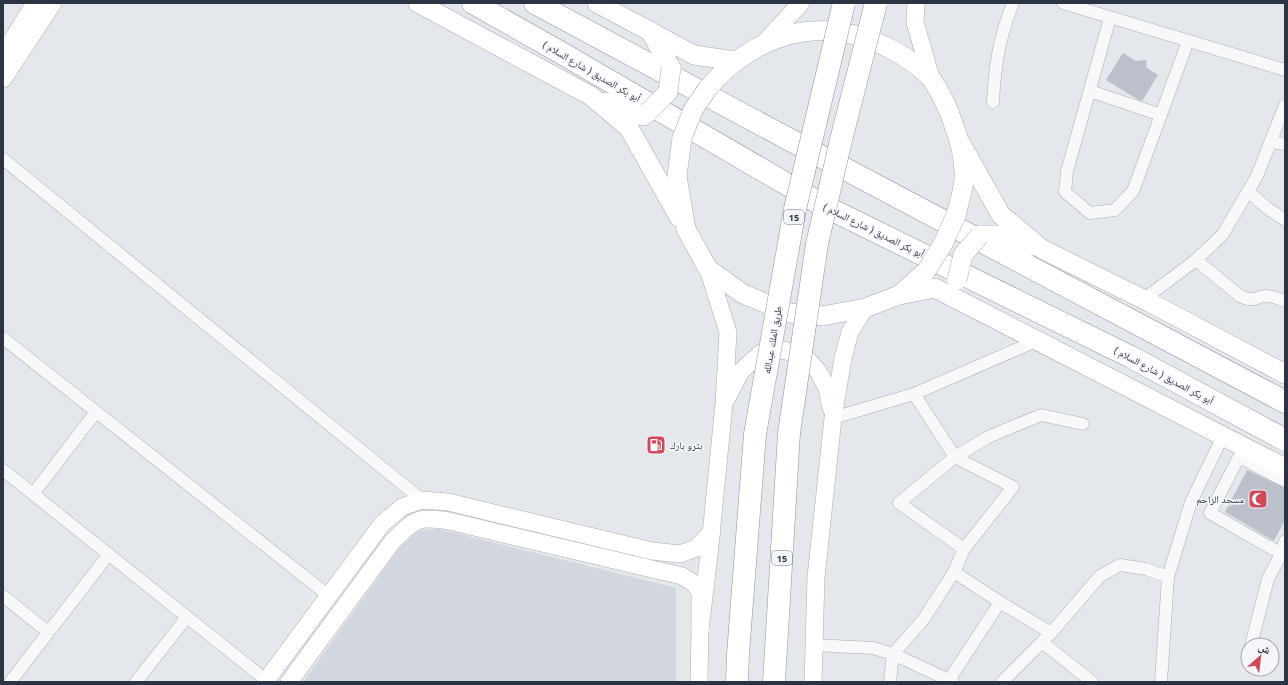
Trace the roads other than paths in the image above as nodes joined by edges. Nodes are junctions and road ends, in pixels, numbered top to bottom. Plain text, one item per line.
1 (34, 3) edge
2 (53, 3) edge
3 (418, 3) edge
4 (473, 3) edge
5 (535, 3) edge
6 (597, 3) edge
7 (801, 3) edge
8 (844, 3) edge
9 (876, 3) edge
10 (916, 3) edge
11 (1012, 3) edge
12 (1062, 3) edge
13 (1110, 18) junction
14 (650, 31) junction
15 (1188, 41) junction
16 (763, 44) junction
17 (3, 53) edge
18 (735, 61) junction
19 (1285, 70) edge
20 (931, 78) junction
21 (3, 79) edge
22 (1090, 91) junction
23 (590, 96) junction
24 (992, 102) dead end
25 (1285, 106) edge
26 (1161, 115) junction
27 (1271, 142) junction
28 (961, 144) junction
29 (1285, 144) edge
30 (3, 159) edge
31 (1248, 191) junction
32 (1285, 220) edge
33 (686, 229) junction
34 (1042, 248) junction
35 (1196, 260) junction
36 (708, 269) junction
37 (899, 295) junction
38 (1144, 299) junction
39 (1285, 301) edge
40 (973, 307) junction
41 (865, 308) junction
42 (3, 338) edge
43 (1036, 341) junction
44 (1285, 374) edge
45 (914, 394) junction
46 (1285, 402) edge
47 (724, 404) junction
48 (96, 412) junction
49 (833, 418) junction
50 (1083, 424) dead end
51 (1223, 436) junction
52 (1285, 440) edge
53 (955, 457) junction
54 (1285, 468) edge
55 (3, 470) edge
56 (1285, 481) edge
57 (33, 494) junction
58 (422, 500) junction
59 (712, 532) junction
60 (1285, 541) edge
61 (964, 549) junction
62 (109, 554) junction
63 (1283, 555) edge
64 (954, 572) junction
65 (1168, 577) junction
66 (3, 596) edge
67 (329, 596) junction
68 (1000, 602) junction
69 (188, 617) junction
70 (700, 630) junction
71 (48, 632) junction
72 (1051, 633) junction
73 (1253, 637) edge
74 (1042, 642) junction
75 (814, 644) junction
76 (893, 654) junction
77 (266, 681) edge
78 (951, 681) edge
79 (10, 682) edge
80 (136, 682) edge
81 (289, 682) edge
82 (699, 682) edge
83 (737, 682) edge
84 (774, 682) edge
85 (813, 682) edge
86 (890, 682) edge
87 (1002, 682) edge
88 (1092, 682) edge
89 (1161, 682) edge

1 - 17 main road
2 - 21 main road
3 - 23 main road
4 - 52 highway, ( شارع السلام ) أبو بكر الصديق
5 - 46 highway
6 - 14 main road
7 - 16 main road
8 - 83 highway, طريق الملك عبدالله / 15, bridge
9 - 84 highway, 15, bridge
10 - 20 main road
11 - 24 street
12 - 13 street
13 - 15 street
13 - 22 street
14 - 18 main road
14 - 23 main road, bridge
15 - 19 street
15 - 26 street
16 - 18 main road
16 - 20 main road
18 - 33 main road, bridge
20 - 28 main road
22 - 26 street
22 - 26 street
23 - 33 main road
25 - 27 street
27 - 29 street
27 - 31 street
28 - 34 main road
28 - 37 main road, bridge
30 - 58 street
31 - 32 street
31 - 35 street
33 - 36 main road
34 - 38 main road
34 - 40 main road, bridge
35 - 38 street
35 - 39 street
36 - 41 main road
36 - 47 main road
37 - 40 main road
37 - 41 main road
38 - 44 main road
40 - 43 main road
41 - 49 main road
42 - 48 street
43 - 45 street
43 - 51 main road
45 - 49 street
45 - 53 street
47 - 49 main road
47 - 59 main road
48 - 57 street
48 - 67 street
49 - 75 main road
50 - 53 street
51 - 54 main road
51 - 65 street
53 - 61 street
53 - 61 street
55 - 57 street
56 - 63 street
57 - 62 street
58 - 59 main road
58 - 67 main road
59 - 70 main road
60 - 63 street
61 - 64 street
62 - 69 street
62 - 71 street
63 - 73 street
64 - 68 street
64 - 76 street
65 - 72 street
65 - 89 street
66 - 71 street
67 - 77 main road
68 - 72 street
68 - 78 street
69 - 77 street
69 - 80 street
70 - 81 main road
70 - 82 main road
71 - 79 street
72 - 74 street
74 - 87 street
74 - 88 street
75 - 76 street
75 - 85 main road
76 - 78 street
76 - 86 street

